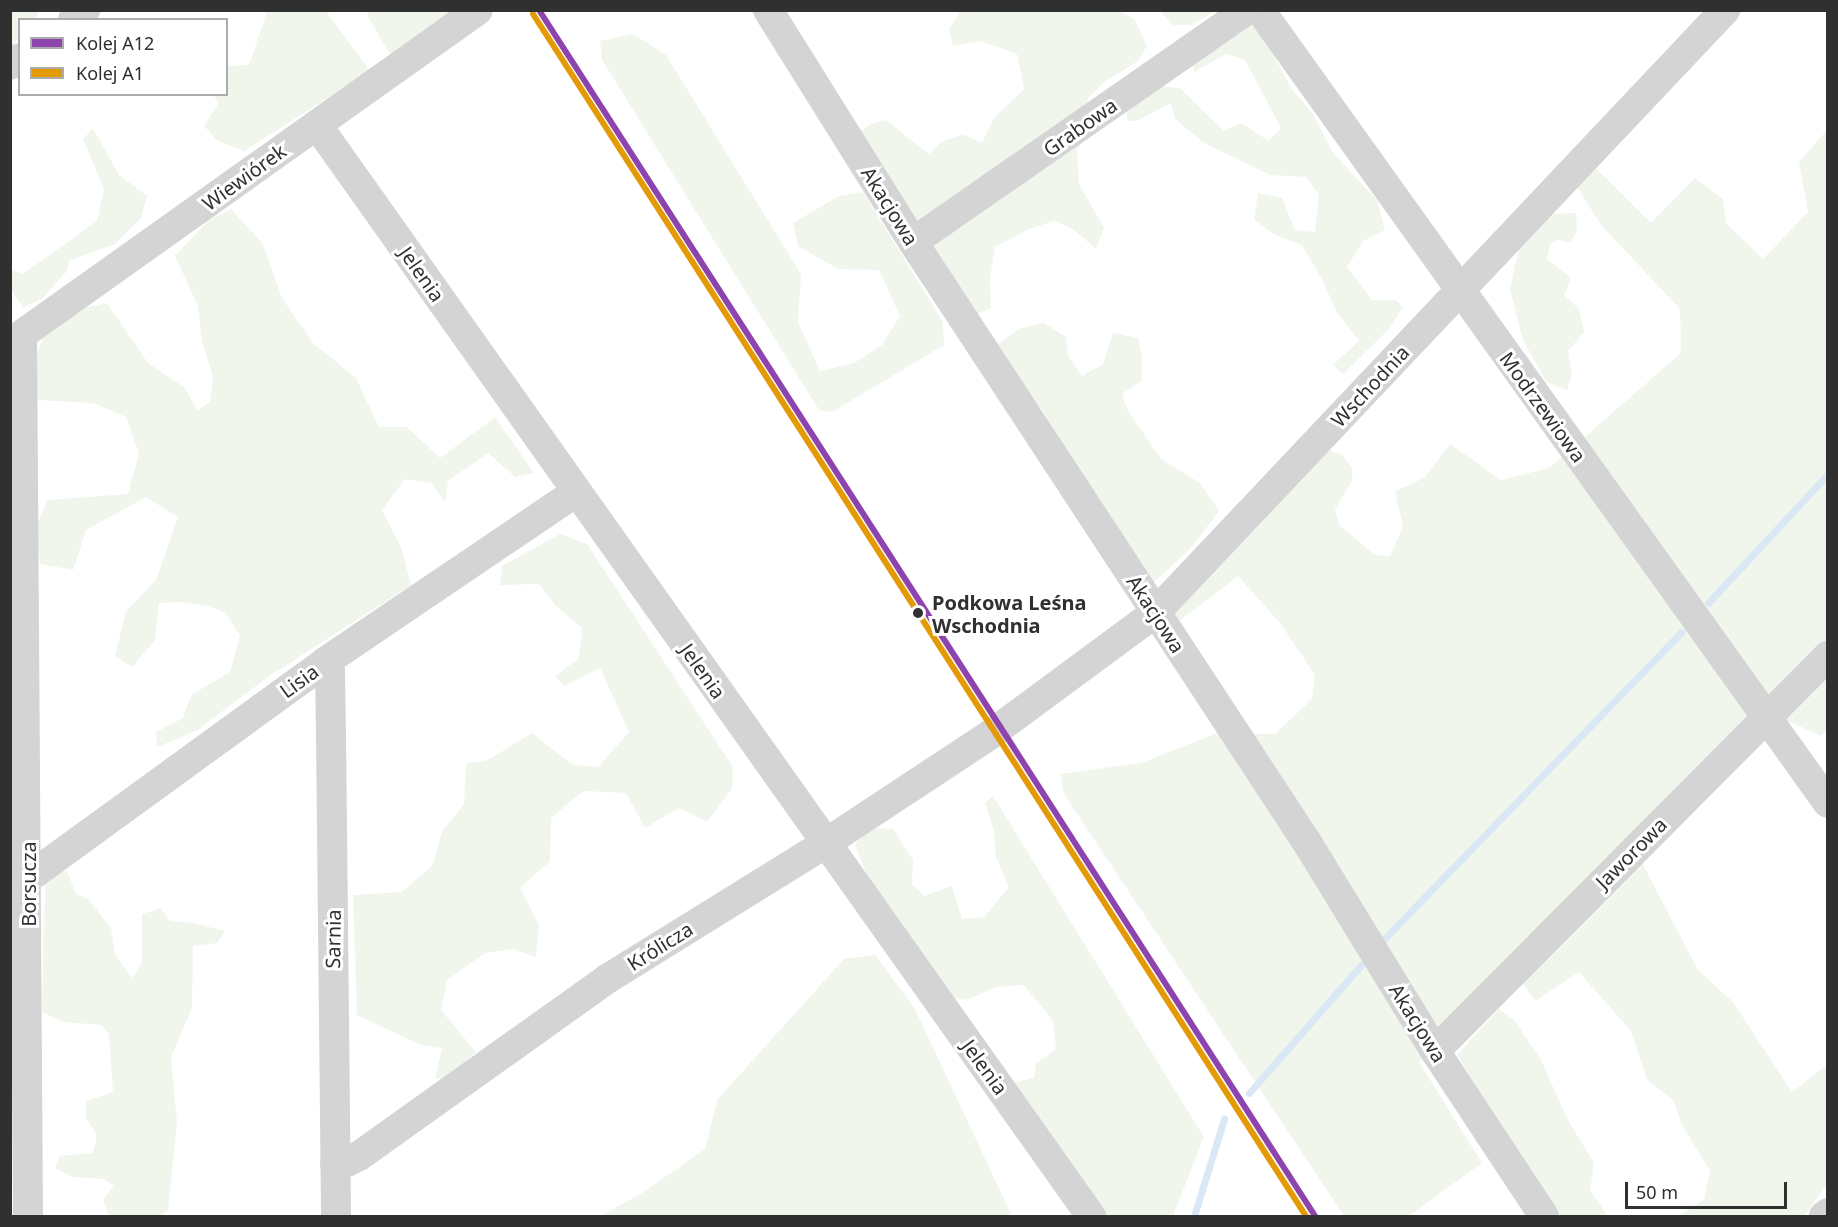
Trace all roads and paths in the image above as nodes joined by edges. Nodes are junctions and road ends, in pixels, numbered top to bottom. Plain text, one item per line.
1 (478, 10) edge
2 (768, 10) edge
3 (1247, 10) edge
4 (1260, 10) edge
5 (1725, 10) edge
6 (316, 125) junction
7 (913, 242) junction
8 (1459, 290) junction
9 (16, 339) edge
10 (576, 492) junction
11 (1155, 613) junction
12 (1827, 656) edge
13 (325, 662) junction
14 (1766, 717) junction
15 (991, 734) joint
16 (1827, 803) edge
17 (826, 843) junction
18 (28, 878) junction
19 (1435, 1051) junction
20 (335, 1163) junction
21 (1827, 1213) edge
22 (28, 1216) edge
23 (336, 1216) edge
24 (1091, 1216) edge
25 (1544, 1216) edge
26 (1824, 1216) edge

1 - 6 street, Wiewiórek
2 - 7 street, Akacjowa
3 - 7 street, Grabowa
4 - 8 street, Modrzewiowa
5 - 8 street, Wschodnia
6 - 9 street, Wiewiórek
6 - 10 street, Jelenia
7 - 11 street, Akacjowa
8 - 11 street, Wschodnia
8 - 14 street, Modrzewiowa
9 - 18 street, Borsucza
10 - 13 street, Lisia
10 - 17 street, Jelenia
11 - 15 street, Wschodnia
11 - 19 street, Akacjowa
12 - 14 street, Jaworowa
13 - 18 street, Lisia
13 - 20 street, Sarnia
14 - 16 street, Modrzewiowa
14 - 19 street, Jaworowa
15 - 17 street, Królicza
17 - 20 street, Królicza
17 - 24 street, Jelenia
18 - 22 street, Borsucza
19 - 25 street, Akacjowa
20 - 23 street, Sarnia
21 - 26 street

